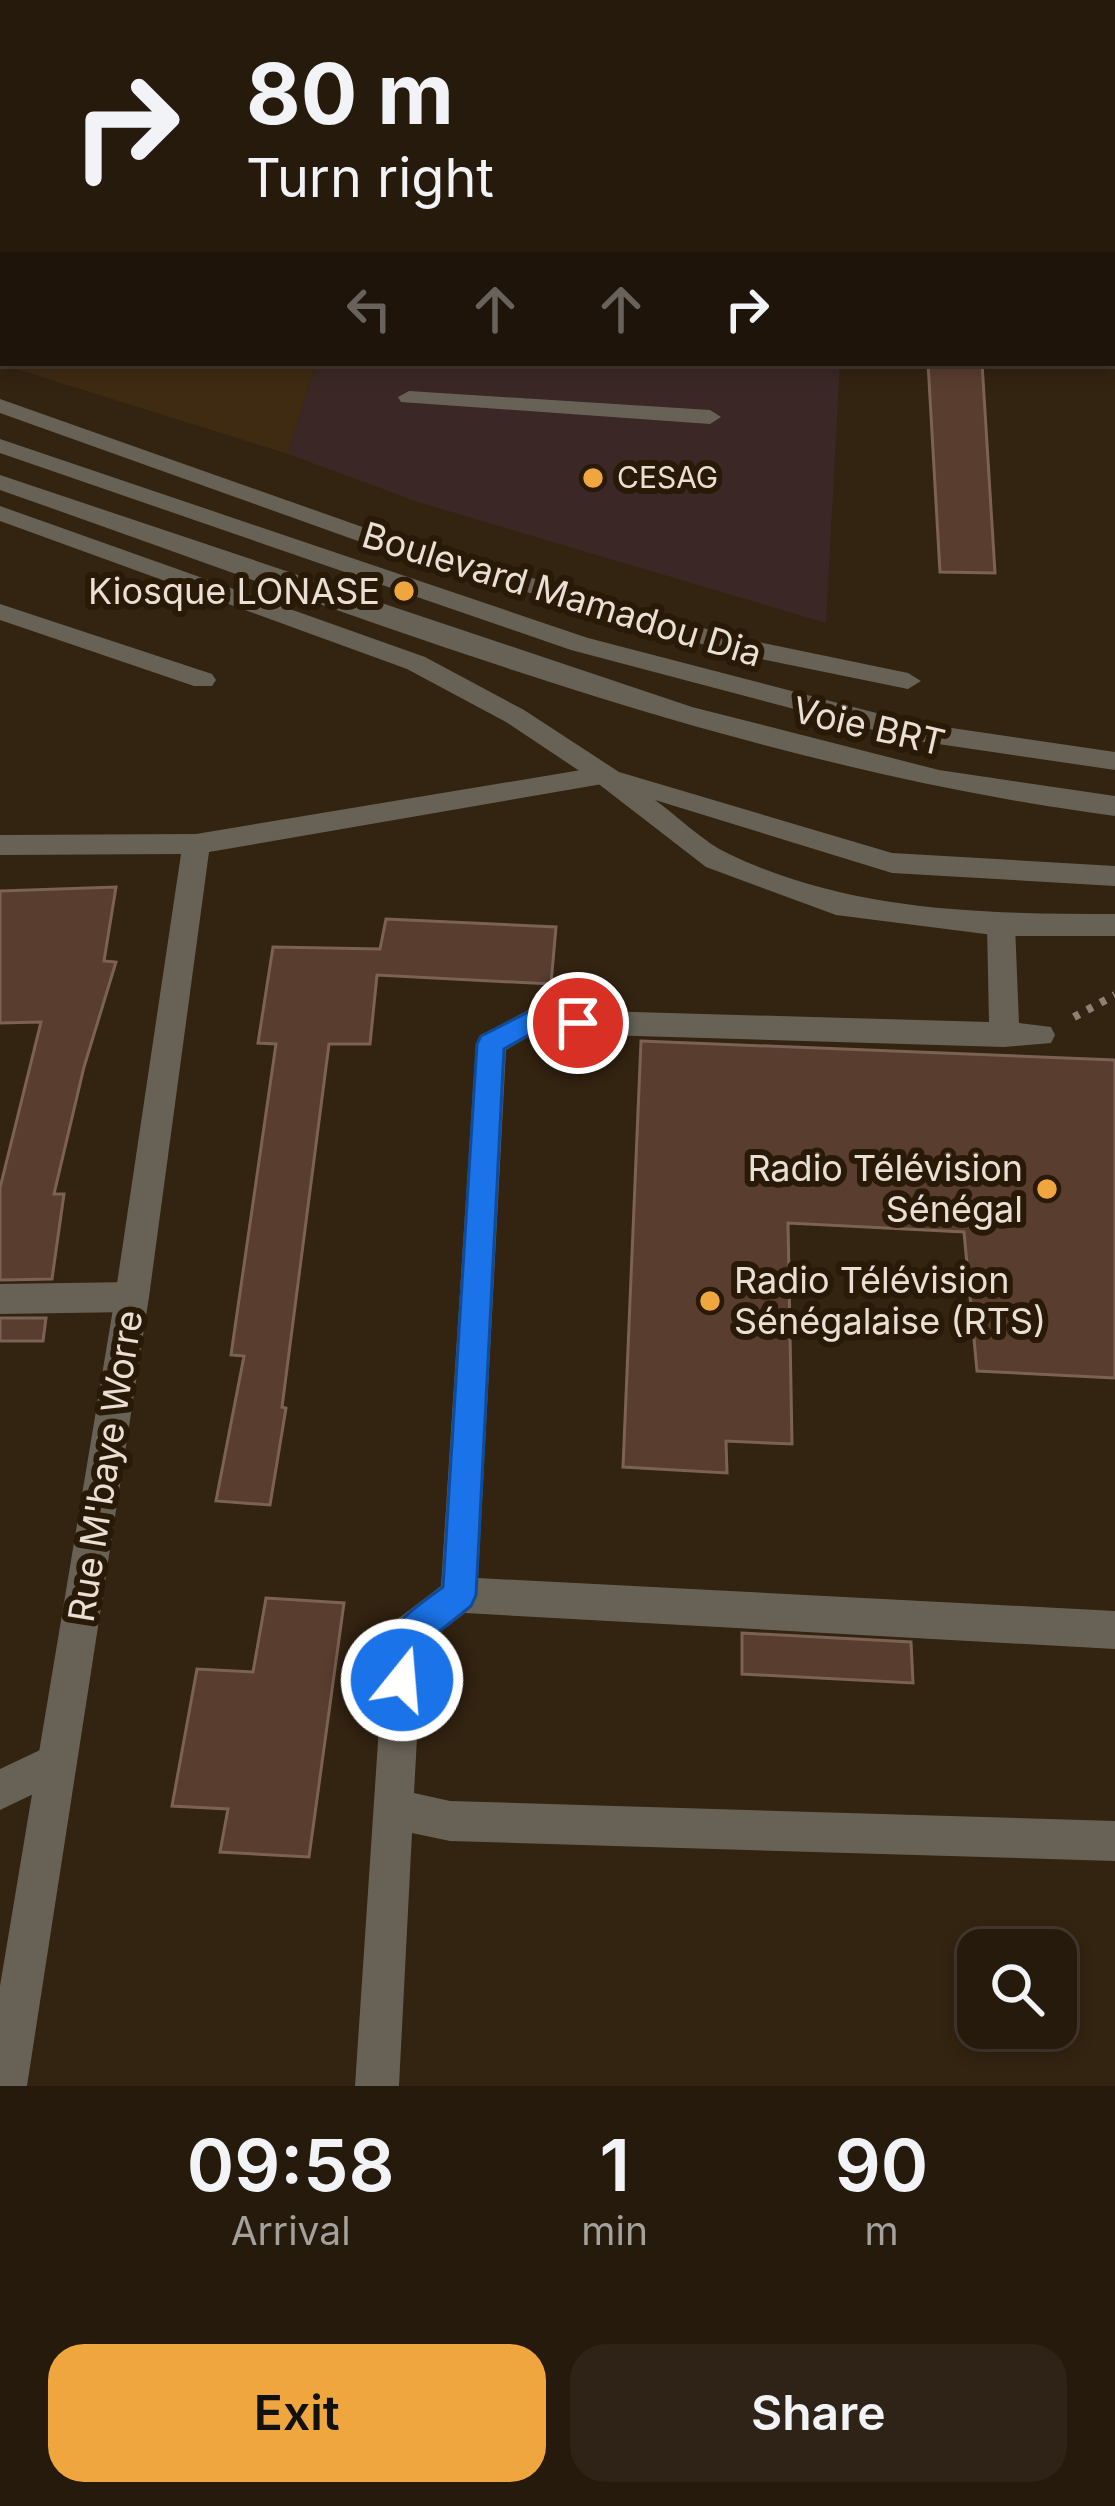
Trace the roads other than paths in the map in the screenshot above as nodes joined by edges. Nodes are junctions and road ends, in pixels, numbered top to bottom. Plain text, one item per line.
1 (409, 397) dead end
2 (0, 406) edge
3 (710, 417) dead end
4 (0, 446) edge
5 (0, 482) edge
6 (0, 512) edge
7 (0, 612) edge
8 (203, 680) dead end
9 (908, 681) dead end
10 (1115, 761) edge
11 (605, 776) junction
12 (1115, 806) edge
13 (196, 844) junction
14 (0, 845) edge
15 (1115, 876) edge
16 (1001, 925) junction
17 (1115, 925) edge
18 (1004, 1035) junction
19 (1040, 1035) dead end
20 (132, 1297) junction
21 (0, 1299) edge
22 (459, 1595) junction
23 (1115, 1630) edge
24 (56, 1762) junction
25 (0, 1790) edge
26 (394, 1809) junction
27 (1115, 1841) edge
28 (5, 2086) edge
29 (377, 2086) edge

1 - 3 street
2 - 9 street
4 - 10 street, Boulevard Mamadou Dia
5 - 12 street, Voie BRT
6 - 11 street
7 - 8 street
11 - 13 street
11 - 15 street
11 - 16 street
13 - 14 street
13 - 20 street, Rue M'baye Worre
16 - 17 street
16 - 18 street
18 - 19 street
18 - 22 street
20 - 21 street
20 - 24 street, Rue M'baye Worre
22 - 23 street
22 - 26 street
24 - 25 street
24 - 28 street, Rue M'baye Worre
26 - 27 street
26 - 29 street

